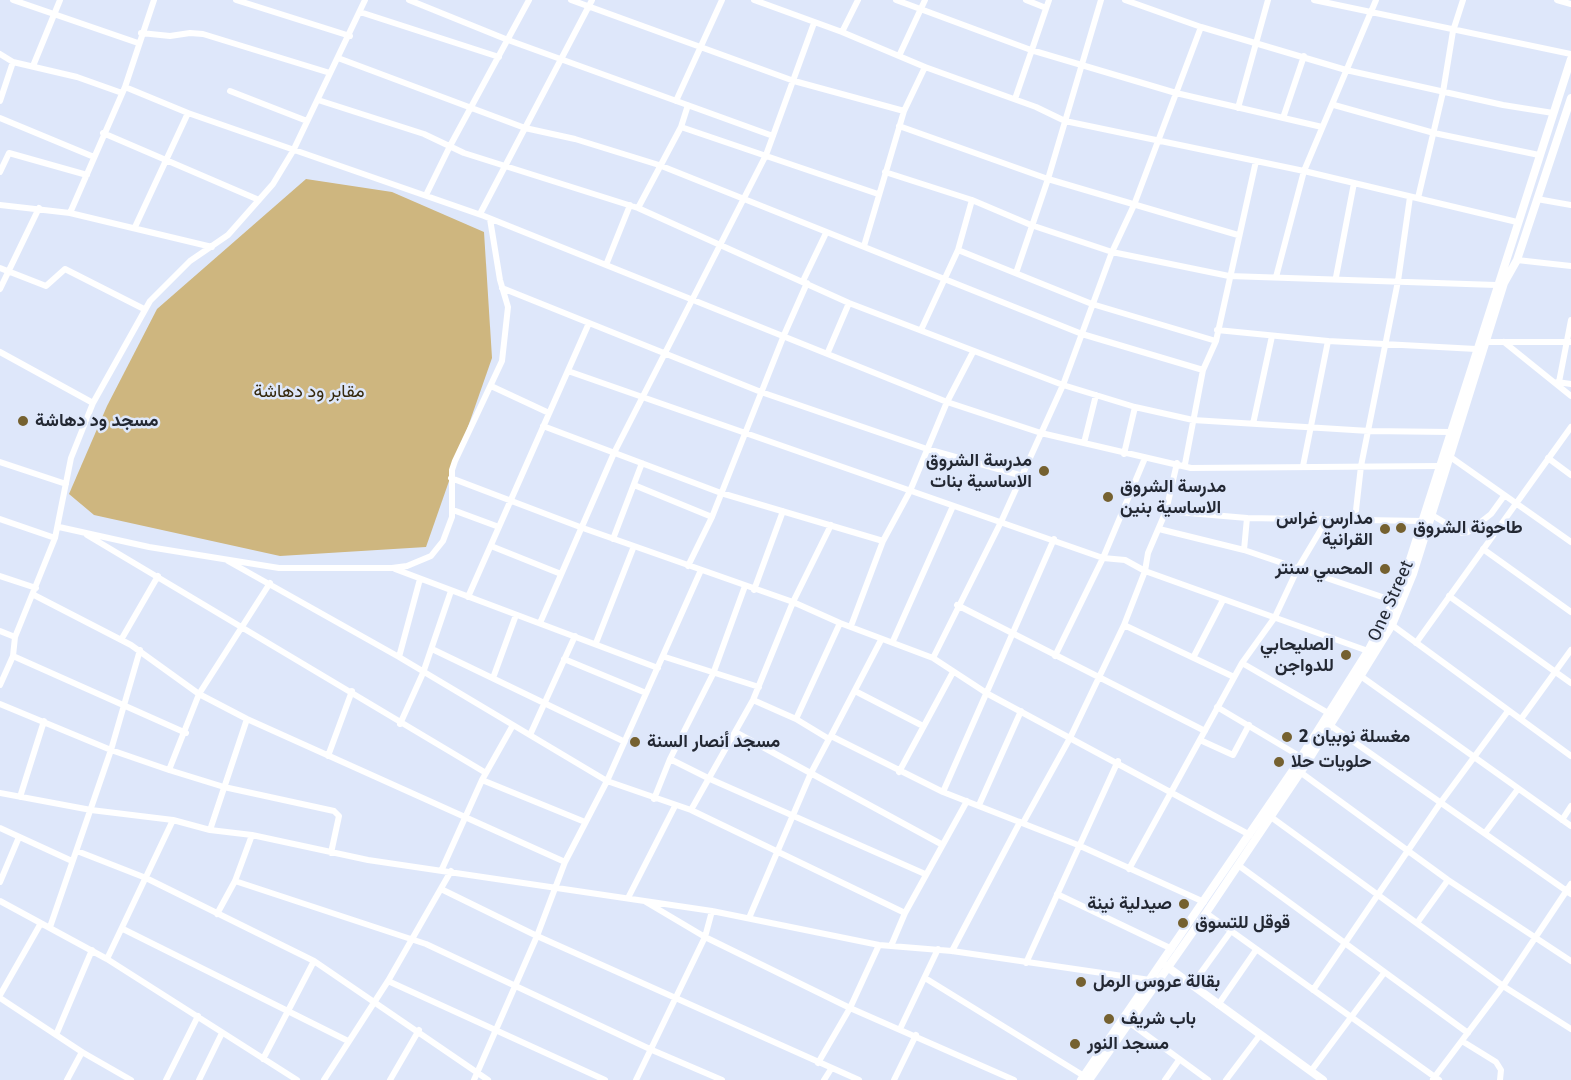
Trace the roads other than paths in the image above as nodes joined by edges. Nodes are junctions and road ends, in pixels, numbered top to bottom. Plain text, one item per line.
1 (13, 0) edge
2 (60, 0) edge
3 (154, 0) edge
4 (236, 0) edge
5 (365, 0) edge
6 (410, 0) edge
7 (529, 0) edge
8 (570, 0) edge
9 (592, 0) edge
10 (722, 0) edge
11 (754, 0) edge
12 (858, 0) edge
13 (896, 0) edge
14 (925, 0) edge
15 (1026, 0) edge
16 (1049, 0) edge
17 (1101, 0) edge
18 (1125, 0) edge
19 (1268, 0) edge
20 (1314, 0) edge
21 (1376, 0) edge
22 (1463, 0) edge
23 (1557, 0) edge
24 (1571, 4) edge
25 (588, 8) junction
26 (1046, 8) junction
27 (920, 10) junction
28 (360, 12) junction
29 (1370, 14) junction
30 (54, 15) junction
31 (814, 23) junction
32 (1201, 27) junction
33 (1453, 31) junction
34 (842, 32) junction
35 (141, 33) junction
36 (350, 36) junction
37 (508, 40) junction
38 (138, 43) junction
39 (1257, 43) junction
40 (701, 49) junction
41 (1031, 50) junction
42 (0, 54) edge
43 (899, 56) junction
44 (1304, 56) junction
45 (1571, 56) edge
46 (499, 57) junction
47 (338, 58) junction
48 (561, 58) junction
49 (13, 62) junction
50 (1081, 64) junction
51 (33, 66) junction
52 (925, 67) junction
53 (1346, 70) junction
54 (330, 73) junction
55 (794, 81) junction
56 (124, 90) junction
57 (230, 91) dead end
58 (1443, 92) junction
59 (1176, 93) junction
60 (1571, 98) edge
61 (0, 99) edge
62 (318, 99) junction
63 (1015, 99) junction
64 (676, 101) junction
65 (688, 105) junction
66 (1334, 105) junction
67 (1238, 108) junction
68 (470, 109) junction
69 (904, 111) junction
70 (188, 113) junction
71 (1553, 113) junction
72 (0, 118) edge
73 (1283, 118) junction
74 (307, 121) junction
75 (1065, 121) junction
76 (899, 126) junction
77 (681, 127) junction
78 (1322, 127) junction
79 (525, 128) junction
80 (103, 133) junction
81 (1434, 133) junction
82 (773, 136) junction
83 (1159, 141) junction
84 (450, 146) junction
85 (293, 151) junction
86 (765, 155) junction
87 (1539, 155) junction
88 (94, 157) junction
89 (1256, 161) junction
90 (167, 162) junction
91 (659, 165) junction
92 (504, 166) junction
93 (1304, 171) junction
94 (0, 172) edge
95 (885, 172) junction
96 (87, 175) junction
97 (1048, 179) junction
98 (1354, 183) junction
99 (878, 194) junction
100 (426, 195) junction
101 (1410, 197) junction
102 (1418, 198) junction
103 (259, 200) junction
104 (743, 200) junction
105 (972, 200) junction
106 (1537, 200) junction
107 (0, 205) edge
108 (630, 205) junction
109 (1134, 205) junction
110 (1571, 205) edge
111 (39, 208) junction
112 (638, 208) junction
113 (70, 213) junction
114 (480, 214) junction
115 (490, 219) junction
116 (1517, 222) junction
117 (1031, 225) junction
118 (135, 227) junction
119 (826, 233) junction
120 (1238, 235) junction
121 (719, 246) junction
122 (864, 246) junction
123 (212, 247) junction
124 (958, 250) junction
125 (1112, 252) junction
126 (1517, 260) junction
127 (606, 265) junction
128 (1571, 266) edge
129 (0, 268) edge
130 (7, 272) junction
131 (1016, 273) junction
132 (1229, 276) junction
133 (1276, 277) junction
134 (1336, 277) junction
135 (1398, 281) junction
136 (805, 282) junction
137 (946, 282) junction
138 (1496, 285) junction
139 (502, 288) junction
140 (0, 289) edge
141 (693, 301) junction
142 (849, 303) junction
143 (1092, 304) junction
144 (144, 309) junction
145 (1571, 320) edge
146 (589, 323) junction
147 (921, 330) junction
148 (1217, 330) junction
149 (1082, 334) junction
150 (784, 335) junction
151 (1272, 336) junction
152 (1216, 341) junction
153 (1328, 341) junction
154 (1485, 342) junction
155 (1504, 342) junction
156 (1569, 342) edge
157 (1385, 344) junction
158 (1476, 349) junction
159 (0, 352) edge
160 (828, 352) junction
161 (973, 352) junction
162 (665, 354) junction
163 (1203, 370) junction
164 (568, 371) junction
165 (1556, 382) junction
166 (1571, 384) edge
167 (1063, 385) junction
168 (491, 386) junction
169 (761, 392) junction
170 (1096, 395) junction
171 (642, 396) junction
172 (1571, 396) edge
173 (947, 402) junction
174 (93, 403) junction
175 (1135, 407) junction
176 (549, 413) junction
177 (1193, 420) junction
178 (1253, 424) junction
179 (543, 426) junction
180 (1571, 427) edge
181 (1310, 428) junction
182 (1369, 431) junction
183 (1450, 432) junction
184 (1041, 433) junction
185 (746, 435) junction
186 (1084, 443) junction
187 (927, 449) junction
188 (614, 453) junction
189 (1124, 454) junction
190 (1449, 456) junction
191 (1145, 458) junction
192 (1548, 458) junction
193 (0, 462) edge
194 (642, 463) junction
195 (1177, 463) junction
196 (1185, 464) junction
197 (1303, 466) junction
198 (1362, 466) junction
199 (1439, 466) junction
200 (1571, 475) edge
201 (1023, 476) junction
202 (451, 478) junction
203 (66, 484) junction
204 (634, 485) junction
205 (910, 491) junction
206 (721, 493) junction
207 (1504, 496) junction
208 (510, 502) junction
209 (1516, 503) junction
210 (953, 506) junction
211 (453, 510) junction
212 (783, 511) junction
213 (1166, 511) junction
214 (1432, 515) junction
215 (712, 517) junction
216 (1247, 518) junction
217 (0, 519) edge
218 (1355, 519) junction
219 (1326, 521) junction
220 (1001, 522) junction
221 (1423, 524) junction
222 (831, 525) junction
223 (59, 527) junction
224 (499, 527) junction
225 (580, 528) junction
226 (1159, 529) junction
227 (80, 531) junction
228 (55, 538) junction
229 (613, 538) junction
230 (1054, 539) junction
231 (883, 541) junction
232 (1571, 542) edge
233 (491, 546) junction
234 (634, 546) junction
235 (1483, 549) junction
236 (1244, 550) junction
237 (1103, 558) junction
238 (228, 561) junction
239 (688, 566) junction
240 (392, 568) junction
241 (1298, 568) junction
242 (701, 570) junction
243 (1145, 571) junction
244 (561, 574) junction
245 (0, 576) edge
246 (158, 576) junction
247 (420, 579) junction
248 (270, 583) junction
249 (745, 586) junction
250 (36, 588) junction
251 (754, 590) junction
252 (451, 591) junction
253 (34, 595) junction
254 (1449, 596) junction
255 (468, 597) junction
256 (1223, 600) junction
257 (1394, 601) junction
258 (793, 602) junction
259 (957, 605) junction
260 (1571, 612) edge
261 (516, 615) junction
262 (1275, 617) junction
263 (540, 623) junction
264 (840, 623) junction
265 (1124, 625) junction
266 (1392, 625) junction
267 (242, 626) junction
268 (851, 626) junction
269 (0, 630) edge
270 (1012, 635) junction
271 (575, 636) junction
272 (15, 637) junction
273 (121, 640) junction
274 (881, 640) junction
275 (893, 641) junction
276 (596, 643) junction
277 (1416, 643) junction
278 (432, 649) junction
279 (140, 650) junction
280 (1571, 650) edge
281 (1368, 651) junction
282 (13, 656) junction
283 (1056, 656) junction
284 (1194, 656) junction
285 (399, 657) junction
286 (665, 657) junction
287 (933, 658) junction
288 (564, 659) junction
289 (1242, 663) junction
290 (658, 668) junction
291 (1555, 671) junction
292 (423, 672) junction
293 (953, 672) junction
294 (713, 674) junction
295 (1098, 677) junction
296 (1234, 677) junction
297 (1362, 677) junction
298 (493, 678) junction
299 (1571, 683) edge
300 (0, 685) edge
301 (759, 687) junction
302 (855, 691) junction
303 (352, 692) junction
304 (646, 693) junction
305 (199, 694) junction
306 (988, 694) junction
307 (753, 699) junction
308 (544, 703) junction
309 (0, 704) edge
310 (1218, 707) junction
311 (124, 708) junction
312 (1021, 711) junction
313 (1508, 711) junction
314 (247, 719) junction
315 (796, 719) junction
316 (1330, 719) junction
317 (1521, 719) junction
318 (44, 721) junction
319 (400, 724) junction
320 (513, 725) junction
321 (1249, 725) junction
322 (923, 726) junction
323 (1205, 731) junction
324 (186, 733) junction
325 (737, 733) junction
326 (530, 735) junction
327 (830, 738) junction
328 (1070, 738) junction
329 (1200, 740) junction
330 (623, 741) junction
331 (111, 750) junction
332 (328, 756) junction
333 (1571, 756) edge
334 (1301, 757) junction
335 (1474, 758) junction
336 (670, 759) junction
337 (1118, 761) junction
338 (169, 770) junction
339 (899, 772) junction
340 (1300, 772) junction
341 (811, 773) junction
342 (484, 776) junction
343 (710, 780) junction
344 (607, 781) junction
345 (224, 787) junction
346 (1518, 789) junction
347 (1171, 791) junction
348 (943, 792) junction
349 (0, 794) edge
350 (20, 796) junction
351 (654, 799) junction
352 (967, 801) junction
353 (1441, 802) junction
354 (979, 805) junction
355 (675, 806) junction
356 (1571, 806) edge
357 (91, 810) junction
358 (691, 810) junction
359 (794, 816) junction
360 (1270, 817) junction
361 (464, 818) junction
362 (173, 820) junction
363 (1562, 820) junction
364 (585, 822) junction
365 (1022, 822) junction
366 (1260, 826) junction
367 (1571, 826) edge
368 (0, 828) edge
369 (210, 830) junction
370 (1485, 833) junction
371 (252, 835) junction
372 (1250, 835) junction
373 (19, 837) junction
374 (941, 844) junction
375 (1078, 845) junction
376 (1408, 850) junction
377 (77, 851) junction
378 (778, 852) junction
379 (331, 853) junction
380 (72, 861) junction
381 (565, 862) junction
382 (1238, 865) junction
383 (442, 869) junction
384 (1129, 869) junction
385 (451, 871) junction
386 (925, 874) junction
387 (146, 878) junction
388 (235, 880) junction
389 (1448, 880) junction
390 (0, 882) edge
391 (1571, 884) edge
392 (556, 887) junction
393 (441, 889) junction
394 (1569, 892) edge
395 (1057, 894) junction
396 (1376, 895) junction
397 (628, 898) junction
398 (643, 900) junction
399 (0, 901) edge
400 (1204, 903) junction
401 (712, 911) junction
402 (905, 913) junction
403 (1206, 913) junction
404 (217, 914) junction
405 (749, 918) junction
406 (41, 923) junction
407 (1417, 923) junction
408 (50, 927) junction
409 (123, 929) junction
410 (1232, 931) junction
411 (537, 936) junction
412 (705, 937) junction
413 (1534, 939) junction
414 (409, 940) junction
415 (1344, 944) junction
416 (879, 945) junction
417 (891, 946) junction
418 (938, 949) junction
419 (92, 950) junction
420 (1256, 950) junction
421 (952, 951) junction
422 (1175, 951) junction
423 (107, 959) junction
424 (314, 961) junction
425 (1571, 961) edge
426 (1026, 963) junction
427 (1166, 966) junction
428 (1384, 973) junction
429 (926, 978) junction
430 (388, 981) junction
431 (1155, 981) junction
432 (1192, 985) junction
433 (515, 986) junction
434 (1503, 986) junction
435 (1313, 990) junction
436 (0, 997) edge
437 (676, 1000) junction
438 (375, 1002) junction
439 (1218, 1005) junction
440 (850, 1008) junction
441 (287, 1011) junction
442 (198, 1016) junction
443 (1351, 1016) junction
444 (1130, 1023) junction
445 (900, 1029) junction
446 (1571, 1029) edge
447 (418, 1030) junction
448 (495, 1031) junction
449 (222, 1033) junction
450 (1468, 1033) junction
451 (56, 1035) junction
452 (916, 1035) junction
453 (1260, 1035) junction
454 (348, 1041) junction
455 (1462, 1041) junction
456 (652, 1050) junction
457 (82, 1052) junction
458 (263, 1059) junction
459 (1179, 1060) junction
460 (818, 1063) junction
461 (831, 1069) junction
462 (1311, 1071) junction
463 (477, 1072) junction
464 (1085, 1079) edge
465 (1436, 1079) edge
466 (67, 1080) edge
467 (131, 1080) edge
468 (166, 1080) edge
469 (199, 1080) edge
470 (297, 1080) edge
471 (324, 1080) edge
472 (390, 1080) edge
473 (474, 1080) edge
474 (488, 1080) edge
475 (605, 1080) edge
476 (636, 1080) edge
477 (722, 1080) edge
478 (824, 1080) edge
479 (859, 1080) edge
480 (894, 1080) edge
481 (1014, 1080) edge
482 (1165, 1080) edge
483 (1208, 1080) edge
484 (1226, 1080) edge
485 (1323, 1080) edge
486 (1500, 1080) edge

1 - 30 street
2 - 30 street
3 - 35 street
4 - 36 street
5 - 28 street
6 - 37 street
7 - 37 street
8 - 25 street
9 - 25 street
10 - 40 street
11 - 31 street
12 - 34 street
13 - 27 street
14 - 27 street
15 - 26 street
16 - 26 street
17 - 50 street
18 - 32 street
19 - 39 street
20 - 29 street
21 - 29 street
22 - 33 street
23 - 24 street
25 - 40 street
25 - 48 street
26 - 41 street
27 - 41 street
27 - 43 street
28 - 36 street
28 - 46 street
29 - 33 street
29 - 53 street
30 - 38 street
30 - 51 street
31 - 34 street
31 - 55 street
32 - 39 street
32 - 59 street
33 - 45 street
33 - 58 street
34 - 43 street
35 - 38 street
35 - 54 street
36 - 47 street
37 - 46 street
37 - 48 street
38 - 56 street
39 - 44 street
39 - 67 street
40 - 55 street
40 - 64 street
41 - 50 street
41 - 63 street
42 - 49 street
43 - 52 street
44 - 53 street
44 - 73 street
45 - 71 street, One Street
46 - 68 street
47 - 54 street
47 - 68 street
48 - 64 street
48 - 79 street
49 - 51 street
49 - 61 street
50 - 59 street
50 - 75 street
51 - 56 street
52 - 63 street
52 - 69 street
53 - 58 street
53 - 66 street
54 - 62 street
55 - 69 street
55 - 82 street
56 - 70 street
56 - 80 street
57 - 74 street
58 - 71 street
58 - 81 street
59 - 67 street
59 - 83 street
60 - 106 street, One Street
62 - 74 street
62 - 84 street
63 - 75 street
64 - 65 street
65 - 77 street
65 - 82 street
66 - 78 street
66 - 81 street
67 - 73 street
68 - 79 street
68 - 84 street
69 - 76 street
70 - 85 street
70 - 90 street
71 - 87 street, One Street
72 - 88 street
73 - 78 street
74 - 85 street
75 - 83 street
75 - 97 street
76 - 95 street
76 - 97 street
77 - 86 street
77 - 91 street
78 - 93 street
79 - 91 street
79 - 92 street
80 - 88 street
80 - 90 street
81 - 87 street
81 - 102 street
82 - 86 street
83 - 89 street
83 - 109 street
84 - 92 street
84 - 100 street
85 - 100 street
85 - 103 street
86 - 99 street
86 - 104 street
87 - 116 street, One Street
88 - 96 street
89 - 93 street
89 - 120 street
90 - 103 street
90 - 118 street
91 - 104 street
91 - 112 street
92 - 108 street
92 - 114 street
93 - 98 street
93 - 133 street
94 - 96 street
95 - 99 street
95 - 105 street
96 - 113 street
97 - 109 street
97 - 117 street
98 - 101 street
98 - 134 street
99 - 122 street
100 - 114 street
101 - 102 street
101 - 135 street
102 - 116 street
103 - 123 street
104 - 119 street
104 - 121 street
105 - 117 street
105 - 124 street
106 - 110 street
106 - 126 street, One Street
107 - 111 street
108 - 112 street
108 - 127 street
109 - 120 street
109 - 125 street
111 - 113 street
111 - 130 street
112 - 121 street
113 - 118 street
114 - 115 street
115 - 127 street
115 - 139 street
116 - 138 street, One Street
117 - 125 street
117 - 131 street
118 - 123 street
119 - 122 street
119 - 136 street
120 - 132 street
121 - 136 street
121 - 141 street
122 - 137 street
123 - 144 street
124 - 131 street
124 - 137 street
125 - 132 street
125 - 143 street
126 - 128 street
126 - 154 street, One Street
127 - 141 street
129 - 130 street
130 - 140 street
130 - 144 street
131 - 143 street
132 - 133 street
132 - 148 street
133 - 134 street
134 - 135 street
135 - 138 street
135 - 157 street
136 - 142 street
136 - 150 street
137 - 147 street
137 - 149 street
138 - 158 street, One Street
139 - 146 street
139 - 168 street
141 - 150 street
141 - 162 street
142 - 147 street
142 - 160 street
143 - 149 street
143 - 152 street
144 - 174 street
145 - 156 street
146 - 162 street
146 - 164 street
147 - 161 street
148 - 151 street
148 - 152 street
149 - 163 street
149 - 167 street
150 - 160 street
150 - 169 street
151 - 153 street
151 - 178 street
152 - 163 street
153 - 157 street
153 - 181 street
154 - 155 street
154 - 158 street
154 - 190 street, One Street
155 - 156 street
155 - 165 street
156 - 165 street
157 - 158 street
157 - 182 street
158 - 183 street, One Street
159 - 174 street
160 - 173 street
161 - 167 street
161 - 173 street
162 - 169 street
162 - 171 street
163 - 177 street
164 - 171 street
164 - 176 street
165 - 166 street
165 - 172 street
167 - 170 street
167 - 184 street
168 - 176 street
168 - 202 street
169 - 185 street
169 - 187 street
170 - 175 street
170 - 186 street
171 - 185 street
171 - 188 street
173 - 184 street
173 - 187 street
174 - 203 street
175 - 177 street
175 - 189 street
176 - 179 street
177 - 178 street
177 - 196 street
178 - 181 street
179 - 188 street
179 - 208 street
180 - 192 street
181 - 182 street
181 - 197 street
182 - 183 street
182 - 198 street
183 - 199 street, One Street
184 - 186 street
184 - 201 street
185 - 205 street
185 - 206 street
186 - 189 street
187 - 201 street
187 - 205 street
188 - 194 street
188 - 225 street
189 - 191 street
190 - 207 street
190 - 214 street, One Street
191 - 195 street
191 - 237 street
192 - 200 street
192 - 209 street
193 - 203 street
194 - 204 street
194 - 206 street
195 - 196 street
195 - 213 street
196 - 197 street
197 - 198 street
198 - 199 street
198 - 218 street
199 - 221 street, One Street
201 - 220 street
202 - 208 street
202 - 211 street
203 - 223 street
204 - 215 street
204 - 229 street
205 - 210 street
205 - 231 street
206 - 212 street
206 - 215 street
207 - 209 street
207 - 214 street
208 - 224 street
208 - 225 street
209 - 232 street
209 - 235 street
210 - 220 street
210 - 275 street
211 - 224 street
211 - 240 street
212 - 222 street
212 - 251 street
213 - 216 street
213 - 226 street
214 - 221 street, One Street
215 - 239 street
216 - 219 street
216 - 236 street
217 - 228 street
218 - 219 street
218 - 221 street
219 - 241 street
220 - 230 street
220 - 259 street
221 - 257 street, One Street
221 - 266 street, One Street
222 - 231 street
222 - 258 street
223 - 227 street
223 - 228 street
224 - 233 street
225 - 229 street
225 - 244 street
226 - 236 street
226 - 243 street
227 - 238 street
227 - 246 street
228 - 250 street
229 - 234 street
230 - 237 street
230 - 270 street
231 - 268 street
233 - 244 street
233 - 255 street
234 - 239 street
234 - 276 street
235 - 254 street
235 - 260 street
236 - 241 street
237 - 243 street
237 - 283 street
238 - 240 street
238 - 248 street
239 - 242 street
240 - 247 street
241 - 257 street
241 - 262 street
242 - 249 street
242 - 286 street
243 - 256 street
243 - 265 street
244 - 263 street
245 - 250 street
246 - 267 street
246 - 273 street
247 - 252 street
247 - 285 street
248 - 267 street
248 - 285 street
249 - 251 street
249 - 294 street
250 - 253 street
251 - 258 street
252 - 255 street
252 - 278 street
253 - 272 street
253 - 273 street
254 - 277 street
254 - 291 street
255 - 261 street
256 - 262 street
256 - 284 street
257 - 281 street, One Street
258 - 264 street
258 - 301 street
259 - 270 street
259 - 287 street
261 - 263 street
261 - 298 street
262 - 281 street
262 - 289 street
263 - 271 street
264 - 268 street
264 - 315 street
265 - 284 street
265 - 295 street
266 - 277 street
266 - 297 street, One Street
267 - 303 street
267 - 305 street
268 - 274 street
269 - 272 street
270 - 283 street
270 - 306 street
271 - 276 street
271 - 288 street
272 - 282 street
273 - 279 street
274 - 275 street
274 - 302 street
275 - 287 street
276 - 290 street
277 - 313 street
278 - 292 street
278 - 298 street
279 - 305 street
279 - 311 street
280 - 291 street
281 - 316 street, One Street
282 - 300 street
282 - 311 street
283 - 295 street
284 - 296 street
285 - 292 street
286 - 290 street
286 - 294 street
287 - 293 street
288 - 304 street
288 - 308 street
289 - 296 street
289 - 316 street
290 - 304 street
291 - 299 street
291 - 317 street
292 - 319 street
292 - 320 street
293 - 306 street
293 - 322 street
294 - 301 street
294 - 336 street
295 - 323 street
295 - 328 street
296 - 310 street
297 - 316 street, One Street
297 - 335 street
298 - 308 street
301 - 307 street
302 - 322 street
302 - 327 street
303 - 319 street
303 - 332 street
304 - 330 street
305 - 314 street
305 - 324 street
306 - 312 street
306 - 348 street
307 - 315 street
307 - 325 street
308 - 326 street
308 - 330 street
309 - 318 street
310 - 321 street
310 - 323 street
311 - 324 street
311 - 331 street
312 - 328 street
312 - 354 street
313 - 317 street
313 - 335 street
314 - 332 street
314 - 345 street
315 - 327 street
316 - 334 street, One Street
316 - 340 street, One Street
316 - 353 street
317 - 333 street
318 - 331 street
318 - 350 street
319 - 342 street
320 - 326 street
320 - 342 street
321 - 329 street
321 - 334 street
322 - 339 street
323 - 329 street
324 - 338 street
325 - 341 street
325 - 343 street
326 - 344 street
327 - 339 street
327 - 341 street
328 - 337 street
328 - 365 street
329 - 347 street
330 - 344 street
331 - 338 street
331 - 357 street
332 - 361 street
334 - 366 street, One Street
335 - 346 street
335 - 353 street
336 - 343 street
336 - 351 street
337 - 347 street
337 - 375 street
338 - 345 street
339 - 348 street
340 - 360 street, One Street
340 - 376 street
341 - 359 street
341 - 374 street
342 - 361 street
342 - 364 street
343 - 358 street
343 - 359 street
344 - 351 street
344 - 364 street
345 - 369 street
345 - 379 street
346 - 363 street
346 - 370 street
347 - 372 street
347 - 384 street
348 - 352 street
349 - 350 street
350 - 357 street
351 - 355 street
352 - 354 street
352 - 374 street
353 - 370 street
353 - 376 street
354 - 365 street
355 - 358 street
355 - 397 street
356 - 363 street
357 - 362 street
357 - 377 street
358 - 378 street
359 - 378 street
359 - 386 street
360 - 366 street, One Street
360 - 396 street
361 - 381 street
361 - 383 street
362 - 369 street
362 - 387 street
363 - 367 street
364 - 381 street
365 - 375 street
365 - 421 street
366 - 372 street, One Street
366 - 382 street, One Street
368 - 373 street
369 - 371 street
370 - 394 street
371 - 379 street
371 - 388 street
372 - 400 street, One Street
373 - 380 street
373 - 390 street
374 - 386 street
375 - 384 street
375 - 395 street
376 - 389 street
376 - 396 street
377 - 380 street
377 - 387 street
378 - 402 street
378 - 405 street
379 - 383 street
380 - 408 street
381 - 392 street
382 - 403 street, One Street
382 - 415 street
383 - 385 street
384 - 400 street
385 - 392 street
385 - 393 street
386 - 402 street
387 - 404 street
387 - 409 street
388 - 404 street
388 - 414 street
389 - 407 street
389 - 413 street
391 - 394 street
392 - 397 street
392 - 411 street
393 - 411 street
393 - 414 street
394 - 413 street
395 - 422 street
395 - 426 street
396 - 407 street
396 - 415 street
397 - 398 street
398 - 401 street
398 - 412 street
399 - 406 street
400 - 422 street, One Street
401 - 405 street
401 - 412 street
402 - 417 street
403 - 410 street
403 - 422 street, One Street
404 - 424 street
405 - 416 street
406 - 408 street
406 - 436 street
407 - 434 street
408 - 419 street
409 - 423 street
409 - 441 street
410 - 420 street
410 - 432 street
411 - 433 street
411 - 437 street
412 - 437 street
412 - 440 street
413 - 425 street
413 - 434 street
414 - 430 street
414 - 433 street
415 - 428 street
415 - 435 street
416 - 417 street
416 - 440 street
417 - 418 street
418 - 421 street
418 - 429 street
419 - 423 street
419 - 451 street
420 - 435 street
420 - 439 street
421 - 426 street
422 - 427 street, One Street
423 - 442 street
424 - 438 street
424 - 441 street
426 - 431 street
427 - 431 street, One Street
427 - 432 street
428 - 443 street
428 - 450 street
429 - 445 street
429 - 464 street
430 - 438 street
430 - 448 street
431 - 444 street, One Street
431 - 464 street, One Street
432 - 439 street
433 - 448 street
433 - 456 street
434 - 446 street
434 - 450 street
435 - 443 street
436 - 451 street
437 - 456 street
437 - 460 street
438 - 447 street
438 - 454 street
439 - 453 street
440 - 445 street
440 - 460 street
441 - 454 street
441 - 458 street
442 - 449 street
442 - 468 street
443 - 462 street
443 - 465 street
444 - 459 street
444 - 464 street, One Street
445 - 452 street
447 - 463 street
447 - 472 street
448 - 463 street
448 - 475 street
449 - 458 street
449 - 469 street
450 - 455 street
451 - 457 street
452 - 480 street
452 - 481 street
453 - 462 street
453 - 484 street
454 - 471 street
455 - 465 street
455 - 486 street
456 - 476 street
456 - 477 street
457 - 466 street
457 - 467 street
458 - 470 street
459 - 482 street
459 - 483 street
460 - 461 street
461 - 478 street
461 - 479 street
462 - 485 street
463 - 473 street
463 - 474 street

